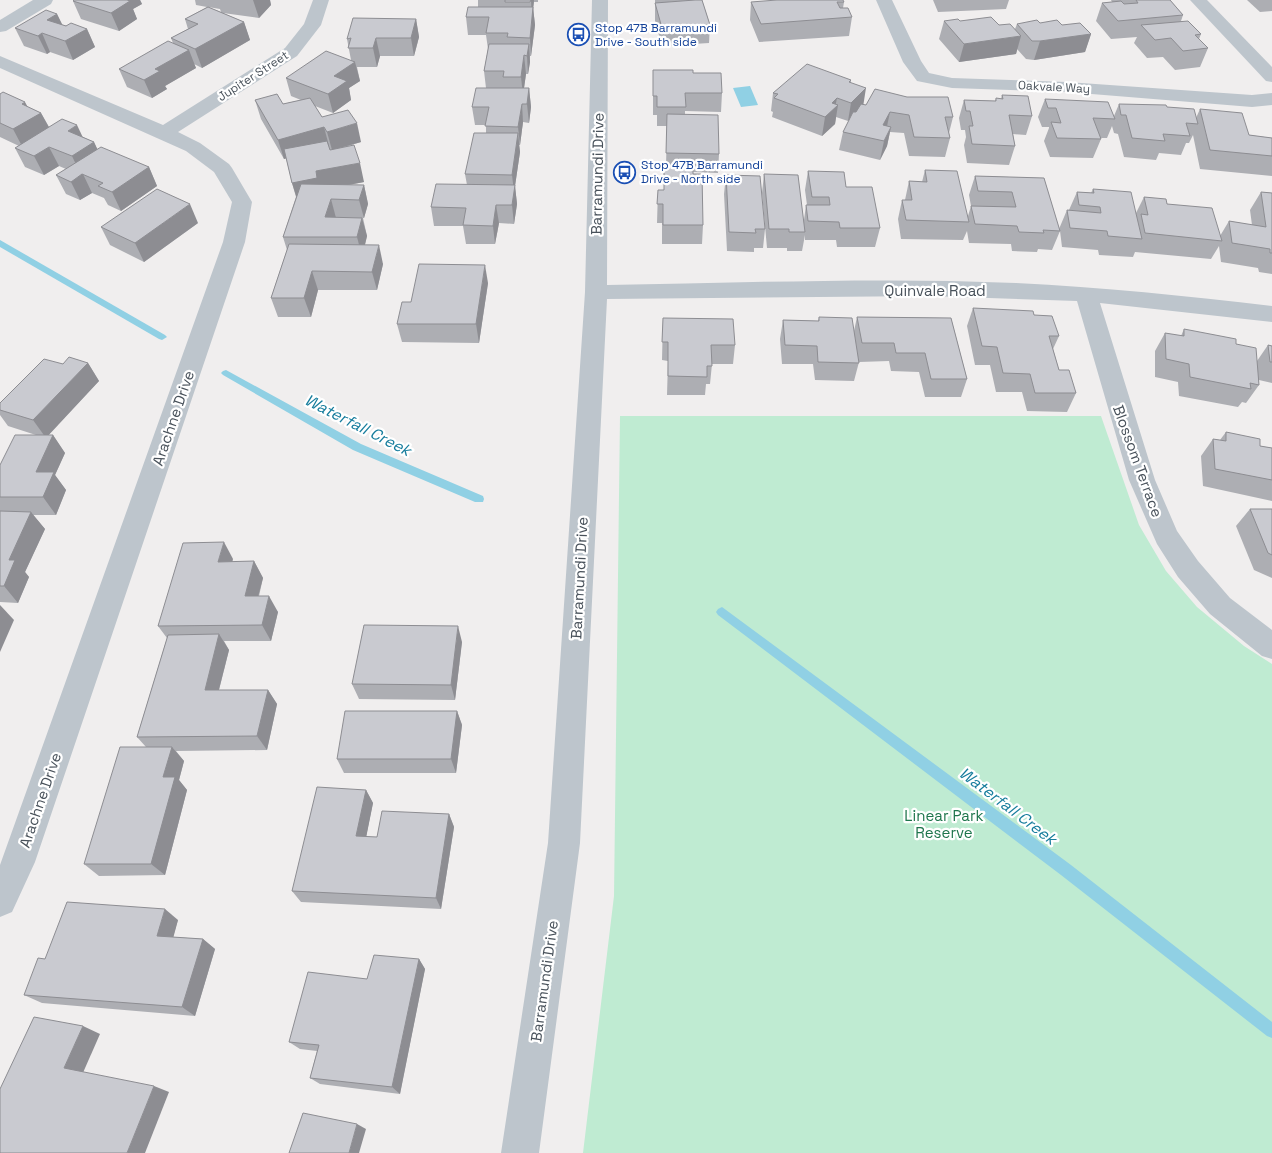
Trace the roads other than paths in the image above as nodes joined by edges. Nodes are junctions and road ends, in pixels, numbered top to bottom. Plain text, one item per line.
1 (45, 0) edge
2 (321, 0) edge
3 (600, 0) edge
4 (884, 0) edge
5 (1198, 0) edge
6 (0, 27) edge
7 (0, 61) edge
8 (1272, 77) edge
9 (1272, 99) edge
10 (164, 133) junction
11 (596, 292) junction
12 (1086, 295) junction
13 (1272, 314) edge
14 (1272, 646) edge
15 (0, 900) edge
16 (520, 1153) edge

1 - 6 street
2 - 10 street, Jupiter Street
3 - 11 street, Barramundi Drive
4 - 9 street, Oakvale Way
5 - 8 street
7 - 10 street, Arachne Drive
10 - 15 street, Arachne Drive
11 - 12 street, Quinvale Road
11 - 16 street, Barramundi Drive
12 - 13 street, Quinvale Road
12 - 14 street, Blossom Terrace

